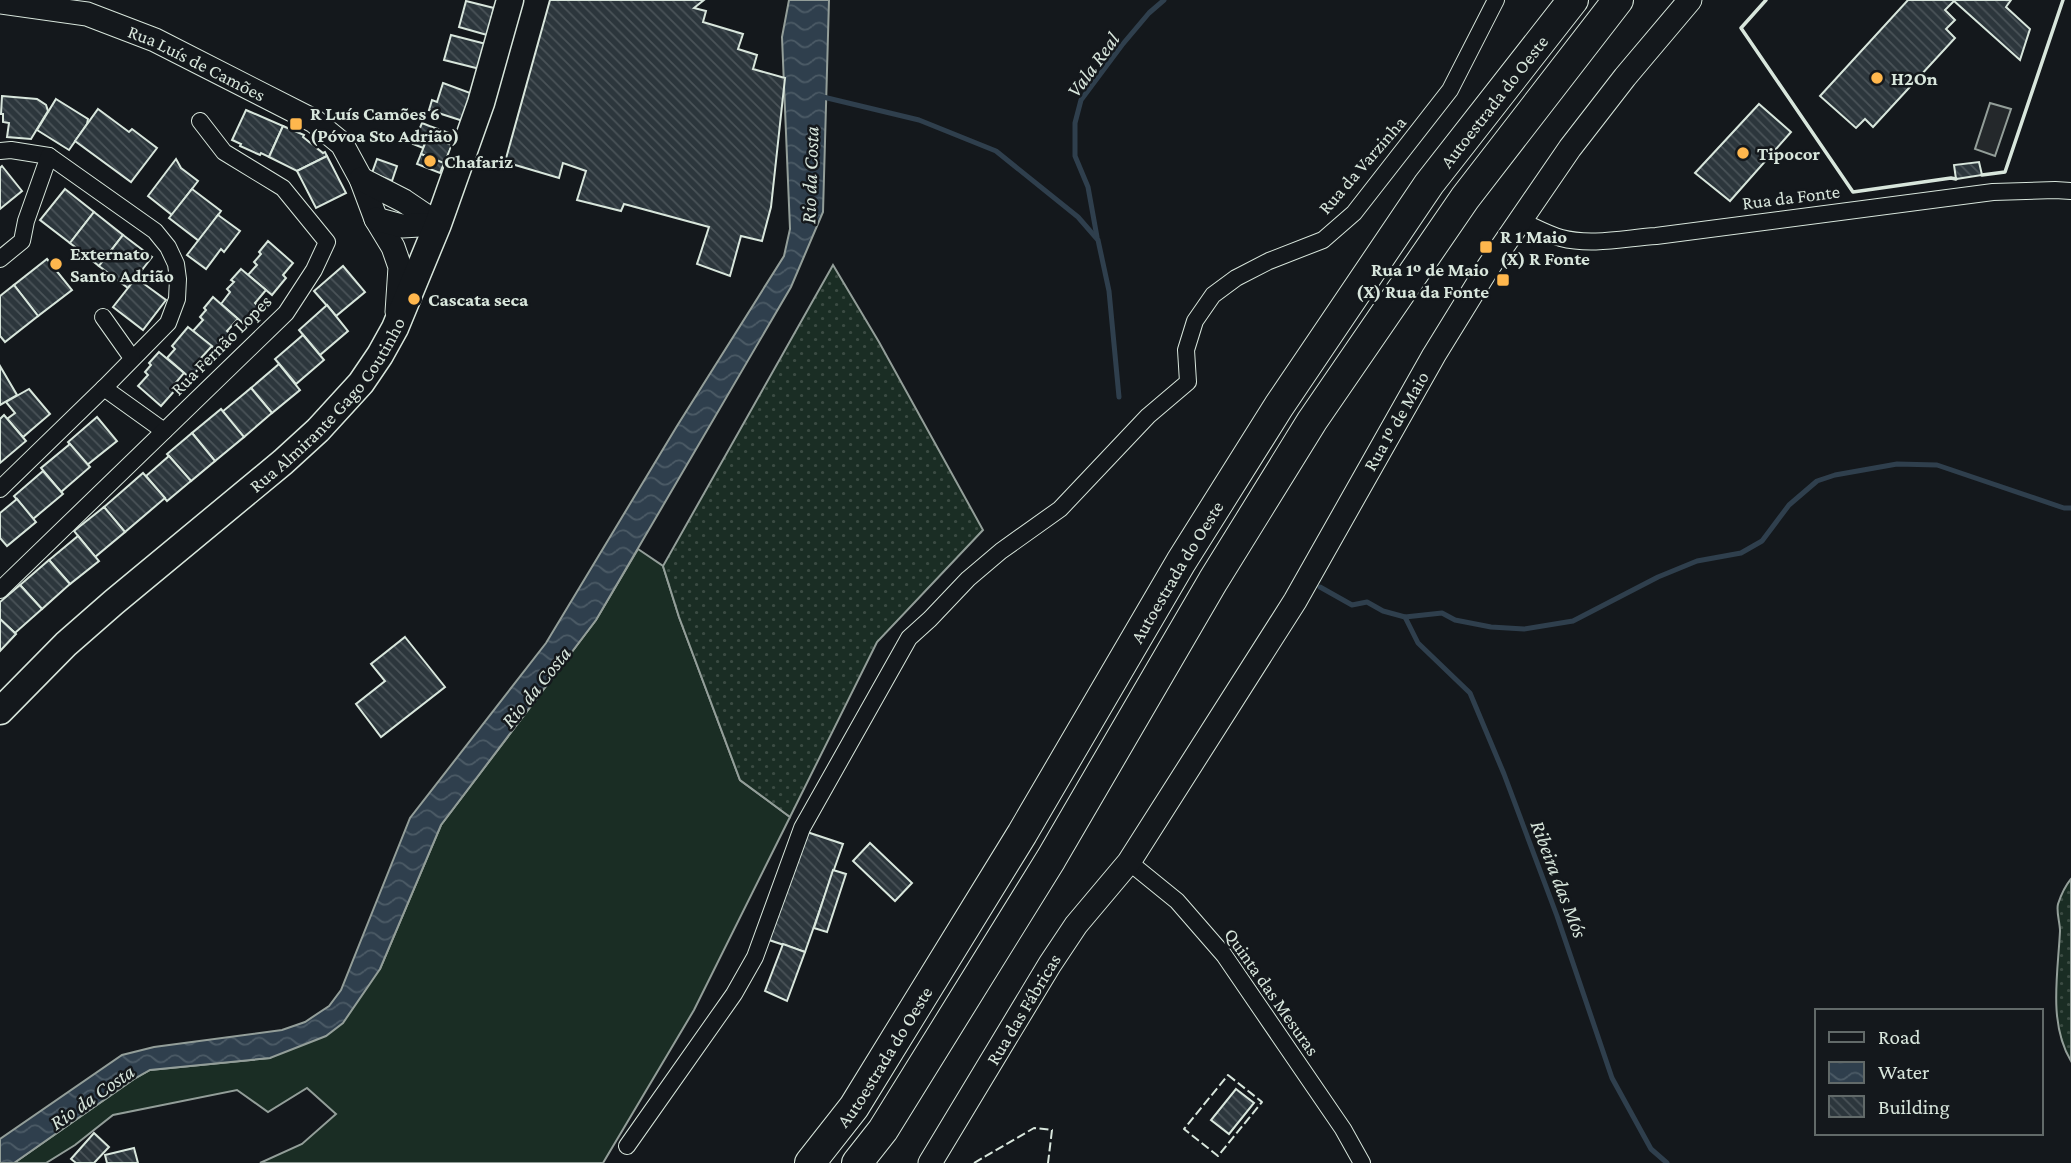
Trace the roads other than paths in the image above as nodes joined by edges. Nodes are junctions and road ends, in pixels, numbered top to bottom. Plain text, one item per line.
1 (510, 0) edge
2 (1496, 0) edge
3 (1573, 0) edge
4 (1618, 0) edge
5 (1690, 0) edge
6 (0, 2) edge
7 (200, 121) dead end
8 (0, 151) edge
9 (49, 156) junction
10 (361, 179) junction
11 (449, 190) junction
12 (2071, 191) edge
13 (404, 201) junction
14 (376, 219) junction
15 (1519, 220) junction
16 (438, 224) junction
17 (0, 259) edge
18 (103, 317) dead end
19 (395, 328) junction
20 (132, 358) junction
21 (104, 388) junction
22 (164, 431) junction
23 (0, 489) edge
24 (0, 590) edge
25 (0, 710) edge
26 (1129, 862) junction
27 (627, 1146) dead end
28 (810, 1163) edge
29 (857, 1163) edge
30 (930, 1163) edge
31 (1362, 1163) edge

1 - 11 main road, Rua Almirante Gago Coutinho
2 - 27 street, Rua da Varzinha
3 - 28 highway, Autoestrada do Oeste
4 - 29 highway, Autoestrada do Oeste
5 - 15 street, Rua 1º de Maio
6 - 10 street, Rua Luís de Camões
7 - 22 street, Rua Fernão Lopes
8 - 9 street
9 - 17 street
9 - 20 street
10 - 13 street
10 - 14 street, Rua Luís de Camões
11 - 13 street
11 - 16 main road, Rua Almirante Gago Coutinho
12 - 15 street, Rua da Fonte
13 - 16 street
14 - 16 street
14 - 19 street, Rua Luís de Camões
15 - 26 street, Rua 1º de Maio
16 - 19 main road, Rua Almirante Gago Coutinho
18 - 20 street
19 - 25 main road, Rua Almirante Gago Coutinho
20 - 21 street
21 - 22 street
21 - 23 street
22 - 24 street, Rua Fernão Lopes
26 - 30 street, Rua das Fábricas
26 - 31 street, Quinta das Mesuras

